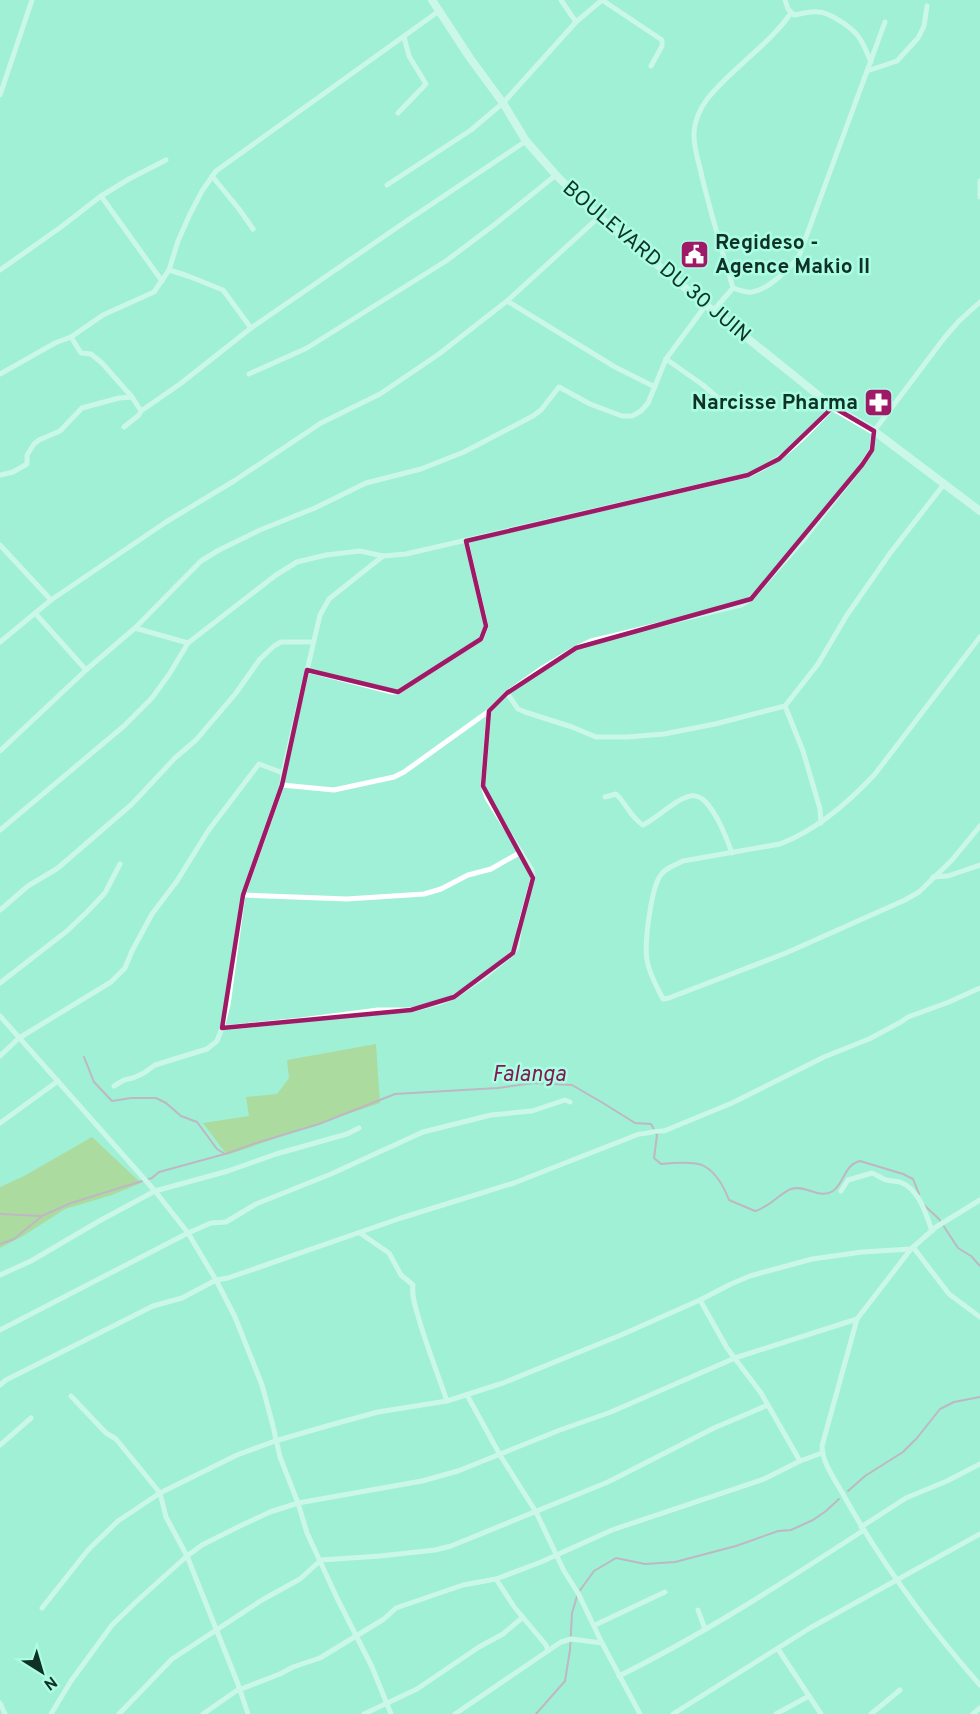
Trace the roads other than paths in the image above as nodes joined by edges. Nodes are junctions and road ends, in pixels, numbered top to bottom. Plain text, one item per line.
1 (32, 0) edge
2 (432, 0) edge
3 (561, 0) edge
4 (602, 0) edge
5 (785, 0) edge
6 (927, 6) dead end
7 (439, 11) junction
8 (791, 13) junction
9 (576, 22) junction
10 (885, 22) dead end
11 (404, 38) junction
12 (871, 62) junction
13 (651, 66) dead end
14 (867, 71) junction
15 (0, 95) edge
16 (503, 103) junction
17 (398, 113) dead end
18 (526, 141) junction
19 (166, 160) dead end
20 (556, 175) junction
21 (212, 176) junction
22 (980, 181) edge
23 (387, 185) dead end
24 (101, 196) junction
25 (980, 197) edge
26 (599, 217) junction
27 (253, 229) dead end
28 (0, 270) edge
29 (169, 270) junction
30 (162, 281) junction
31 (733, 288) junction
32 (507, 301) junction
33 (980, 302) edge
34 (710, 308) junction
35 (251, 328) junction
36 (71, 337) junction
37 (666, 359) junction
38 (0, 374) edge
39 (249, 374) dead end
40 (655, 387) junction
41 (132, 397) junction
42 (728, 407) dead end
43 (833, 407) junction
44 (141, 411) junction
45 (124, 427) dead end
46 (874, 431) junction
47 (0, 475) edge
48 (945, 483) junction
49 (980, 511) edge
50 (466, 541) junction
51 (0, 545) edge
52 (383, 556) junction
53 (51, 600) junction
54 (35, 613) junction
55 (135, 628) junction
56 (980, 637) edge
57 (0, 642) edge
58 (312, 642) junction
59 (188, 643) junction
60 (86, 670) junction
61 (307, 670) junction
62 (507, 693) junction
63 (785, 706) junction
64 (489, 711) junction
65 (0, 751) edge
66 (283, 773) junction
67 (282, 786) junction
68 (605, 797) dead end
69 (821, 823) junction
70 (980, 826) edge
71 (0, 830) edge
72 (521, 852) junction
73 (732, 853) junction
74 (120, 864) dead end
75 (980, 865) edge
76 (933, 877) junction
77 (243, 895) junction
78 (0, 910) edge
79 (0, 983) edge
80 (980, 988) edge
81 (0, 1016) edge
82 (222, 1028) junction
83 (19, 1038) junction
84 (0, 1056) edge
85 (58, 1082) junction
86 (114, 1086) dead end
87 (570, 1102) dead end
88 (0, 1123) edge
89 (359, 1128) dead end
90 (155, 1191) junction
91 (841, 1191) dead end
92 (980, 1200) edge
93 (934, 1229) junction
94 (188, 1233) junction
95 (360, 1233) junction
96 (912, 1248) junction
97 (0, 1275) edge
98 (216, 1280) junction
99 (700, 1300) junction
100 (980, 1317) edge
101 (857, 1319) junction
102 (0, 1329) edge
103 (735, 1358) junction
104 (0, 1385) edge
105 (467, 1395) junction
106 (71, 1396) dead end
107 (447, 1401) junction
108 (768, 1405) junction
109 (31, 1418) dead end
110 (275, 1441) junction
111 (0, 1445) edge
112 (822, 1453) junction
113 (500, 1455) junction
114 (800, 1461) junction
115 (980, 1464) edge
116 (160, 1493) junction
117 (298, 1503) junction
118 (536, 1512) junction
119 (863, 1529) junction
120 (980, 1534) edge
121 (557, 1554) junction
122 (187, 1556) junction
123 (321, 1560) junction
124 (496, 1580) junction
125 (897, 1580) junction
126 (665, 1592) dead end
127 (42, 1608) dead end
128 (698, 1610) dead end
129 (524, 1617) junction
130 (595, 1625) junction
131 (705, 1629) junction
132 (217, 1630) junction
133 (357, 1635) junction
134 (602, 1642) junction
135 (547, 1648) junction
136 (778, 1649) junction
137 (619, 1676) junction
138 (980, 1685) edge
139 (240, 1689) junction
140 (900, 1690) dead end
141 (809, 1696) junction
142 (0, 1703) edge
143 (387, 1704) junction
144 (980, 1708) edge
145 (5, 1714) edge
146 (51, 1714) edge
147 (119, 1714) edge
148 (202, 1714) edge
149 (248, 1714) edge
150 (364, 1714) edge
151 (391, 1714) edge
152 (455, 1714) edge
153 (640, 1714) edge
154 (673, 1714) edge
155 (776, 1714) edge
156 (821, 1714) edge
157 (871, 1714) edge
158 (973, 1714) edge

1 - 15 street
2 - 7 street, BOULEVARD DU 30 JUIN
3 - 9 street
4 - 9 street
4 - 13 street
5 - 8 street
6 - 14 street
7 - 11 street
7 - 16 street, BOULEVARD DU 30 JUIN
8 - 12 street
8 - 31 street
9 - 16 street
10 - 12 street
11 - 17 street
11 - 21 street
12 - 14 street
14 - 31 street
16 - 18 street, BOULEVARD DU 30 JUIN
16 - 23 street
18 - 20 street, BOULEVARD DU 30 JUIN
18 - 35 street
19 - 24 street
20 - 26 street, BOULEVARD DU 30 JUIN
20 - 39 street
21 - 27 street
21 - 29 street
22 - 25 street
24 - 28 street
24 - 30 street
26 - 32 street
26 - 34 street, BOULEVARD DU 30 JUIN
29 - 30 street
29 - 35 street
30 - 36 street
31 - 34 street
32 - 40 street
32 - 53 street
33 - 46 street
34 - 37 street
34 - 43 street, BOULEVARD DU 30 JUIN
35 - 44 street
36 - 38 street
36 - 41 street
37 - 40 street
37 - 42 street
40 - 55 street
41 - 44 street
41 - 47 street
43 - 46 street, BOULEVARD DU 30 JUIN
43 - 50 street
44 - 45 street
46 - 48 street, BOULEVARD DU 30 JUIN
46 - 62 street
48 - 49 street, BOULEVARD DU 30 JUIN
48 - 63 street
50 - 52 street
50 - 61 street
51 - 53 street
52 - 58 street
52 - 59 street
53 - 54 street
54 - 57 street
54 - 60 street
55 - 59 street
55 - 60 street
56 - 69 street
58 - 61 street
58 - 78 street
59 - 71 street
60 - 65 street
61 - 66 street
62 - 63 street
62 - 64 street
63 - 69 street
64 - 67 street
64 - 72 street
66 - 67 street
66 - 83 street
67 - 77 street
68 - 73 street
69 - 73 street
70 - 76 street
72 - 77 street
72 - 82 street
73 - 76 street
74 - 79 street
75 - 76 street
77 - 82 street
80 - 95 street
81 - 83 street
82 - 86 street
83 - 84 street
83 - 85 street
85 - 88 street
85 - 90 street
87 - 94 street
89 - 90 street
90 - 94 street
90 - 97 street
91 - 93 street
92 - 93 street
93 - 96 street
94 - 98 street
94 - 102 street
95 - 98 street
95 - 107 street
96 - 99 street
96 - 100 street
96 - 101 street
98 - 104 street
98 - 110 street
99 - 103 street
99 - 105 street
101 - 103 street
101 - 112 street
103 - 108 street
103 - 113 street
105 - 107 street
105 - 113 street
106 - 116 street
107 - 110 street
108 - 114 street
108 - 118 street
109 - 111 street
110 - 116 street
110 - 117 street
112 - 114 street
112 - 119 street
113 - 117 street
113 - 118 street
114 - 121 street
115 - 119 street
116 - 122 street
116 - 127 street
117 - 122 street
117 - 123 street
118 - 121 street
118 - 123 street
119 - 125 street
119 - 131 street
120 - 125 street
121 - 124 street
121 - 130 street
122 - 132 street
122 - 146 street
123 - 132 street
123 - 133 street
124 - 129 street
124 - 133 street
125 - 136 street
125 - 138 street
126 - 130 street
128 - 131 street
129 - 135 street
129 - 143 street
130 - 134 street
131 - 137 street
132 - 139 street
132 - 147 street
133 - 139 street
133 - 143 street
134 - 135 street
134 - 137 street
135 - 152 street
136 - 141 street
136 - 154 street
137 - 153 street
139 - 148 street
139 - 149 street
140 - 157 street
141 - 155 street
141 - 156 street
142 - 145 street
143 - 150 street
143 - 151 street
144 - 158 street

